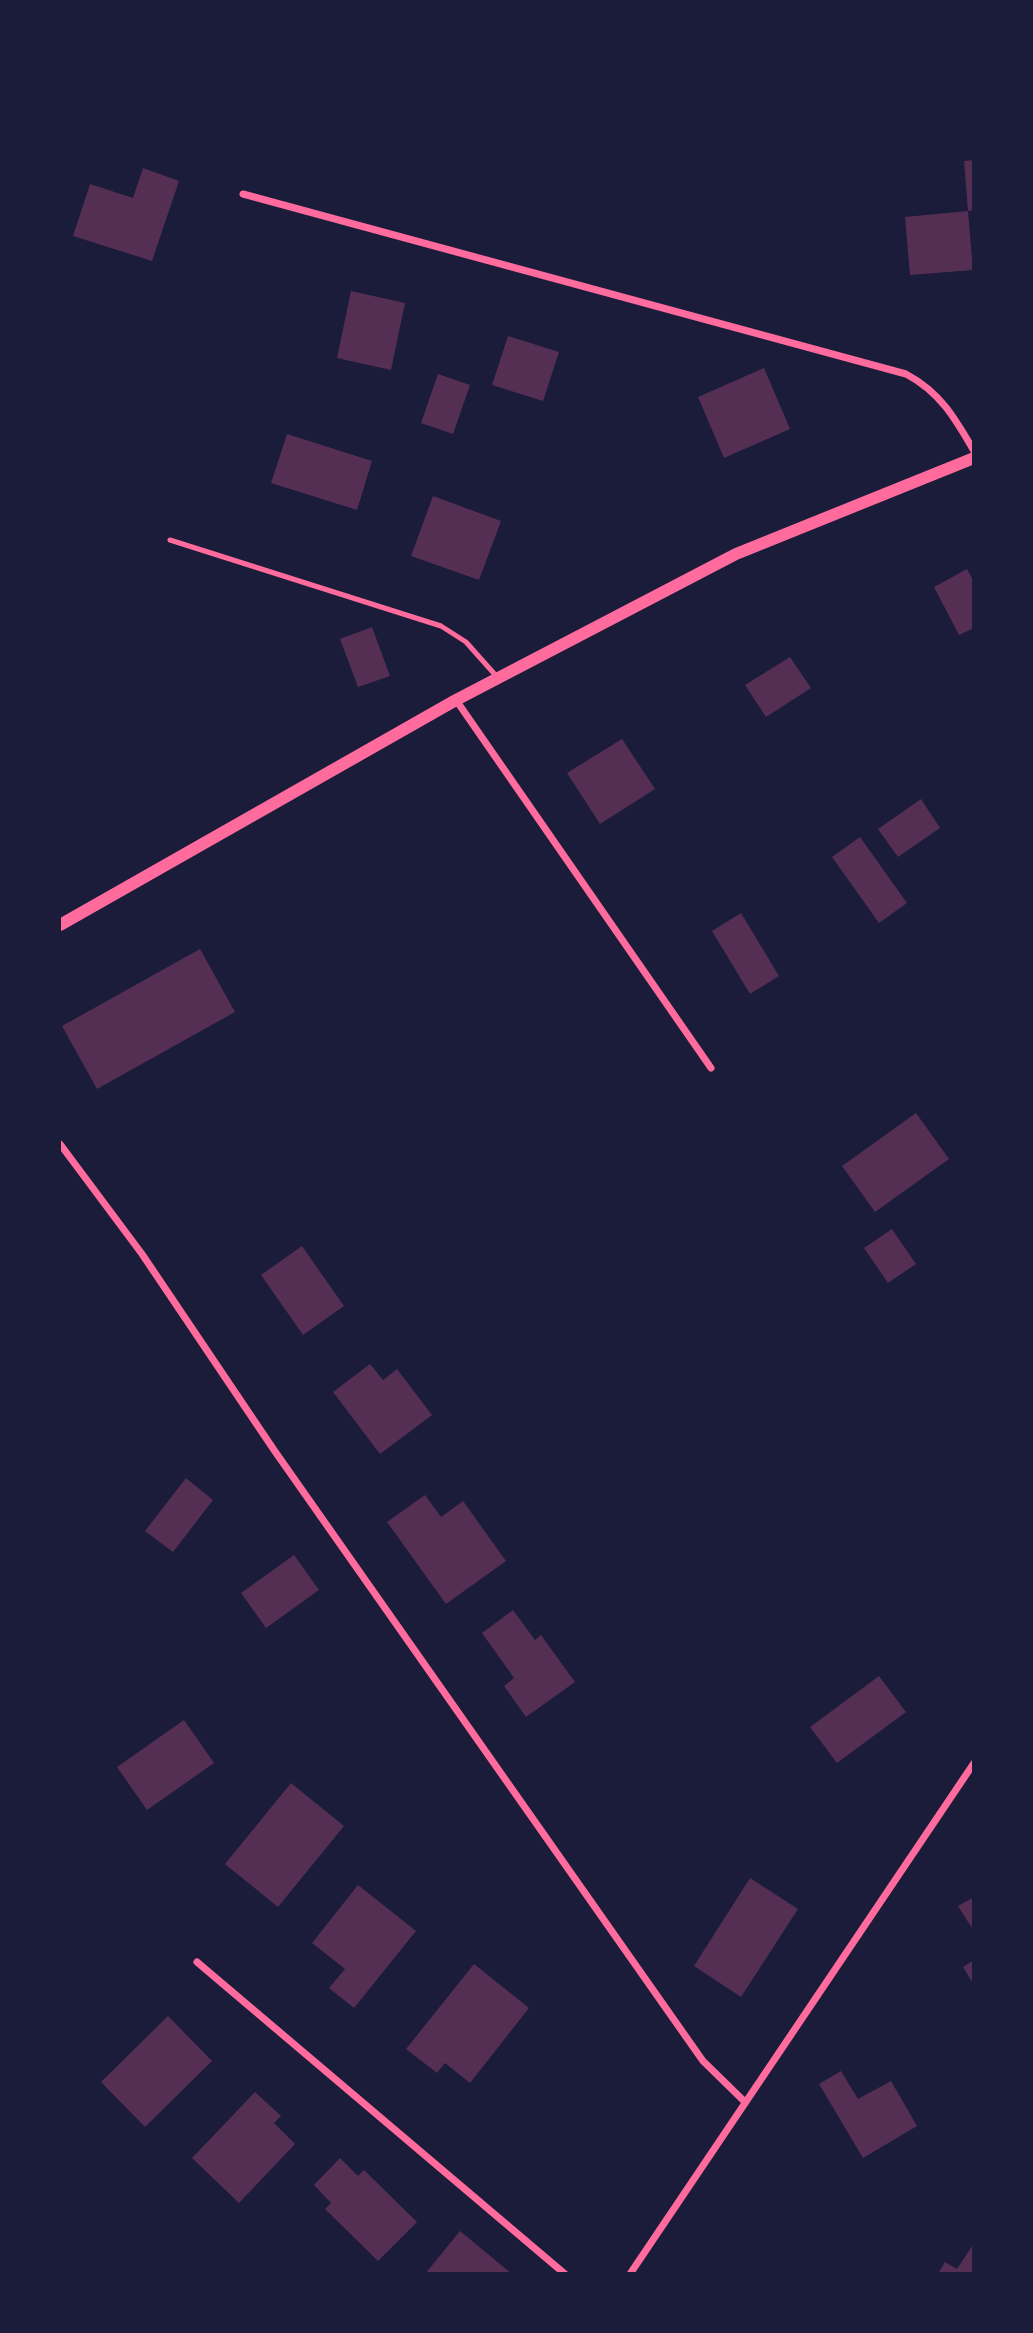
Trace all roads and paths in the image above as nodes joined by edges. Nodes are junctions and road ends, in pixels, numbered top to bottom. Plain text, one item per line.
1 (243, 194) dead end
2 (974, 451) edge
3 (974, 458) edge
4 (170, 540) dead end
5 (498, 678) junction
6 (456, 701) junction
7 (60, 925) edge
8 (711, 1068) dead end
9 (60, 1144) edge
10 (974, 1763) edge
11 (197, 1962) dead end
12 (745, 2102) junction
13 (565, 2273) edge
14 (631, 2273) edge

1 - 2 street
3 - 5 street
4 - 5 lane
5 - 6 street
6 - 7 street
6 - 8 street
9 - 12 street
10 - 12 street
11 - 13 street
12 - 14 street

